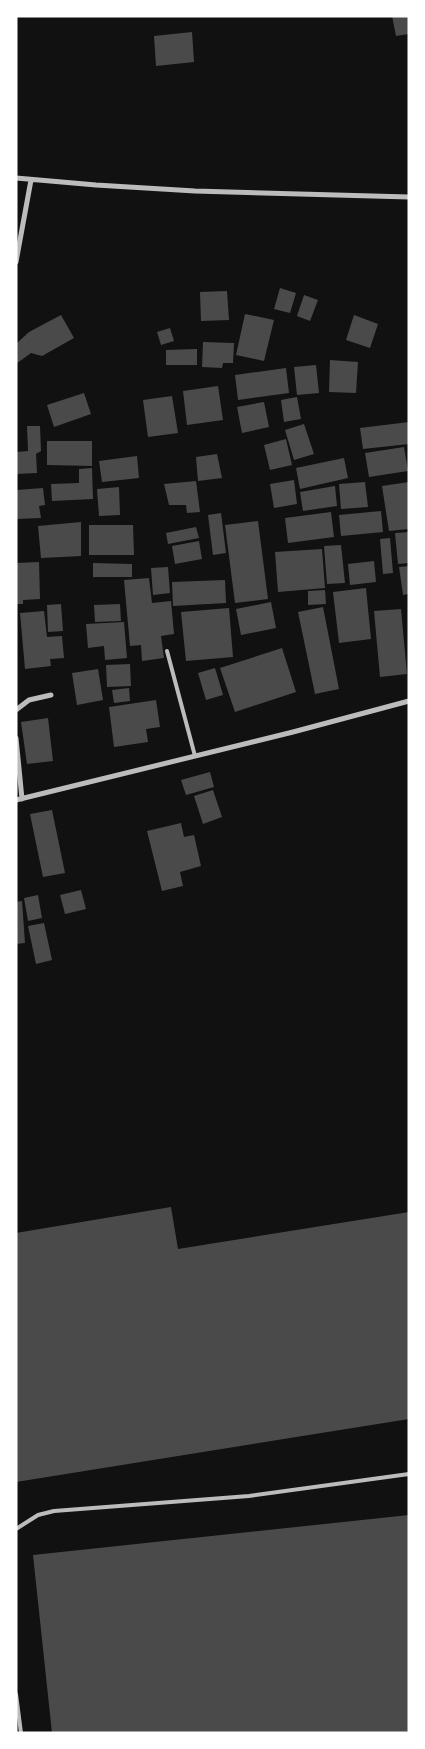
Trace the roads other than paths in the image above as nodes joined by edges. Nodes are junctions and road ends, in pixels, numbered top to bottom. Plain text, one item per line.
1 (16, 178) edge
2 (31, 180) junction
3 (409, 197) edge
4 (16, 262) edge
5 (167, 651) dead end
6 (51, 695) dead end
7 (409, 701) edge
8 (16, 710) edge
9 (16, 738) edge
10 (195, 756) junction
11 (19, 800) edge
12 (409, 1474) edge
13 (16, 1529) edge
14 (16, 1694) edge
15 (21, 1733) edge

1 - 2 street
2 - 3 street
2 - 4 street
5 - 10 lane
6 - 8 street
7 - 10 street
9 - 11 street
10 - 11 street
12 - 13 lane
14 - 15 lane

